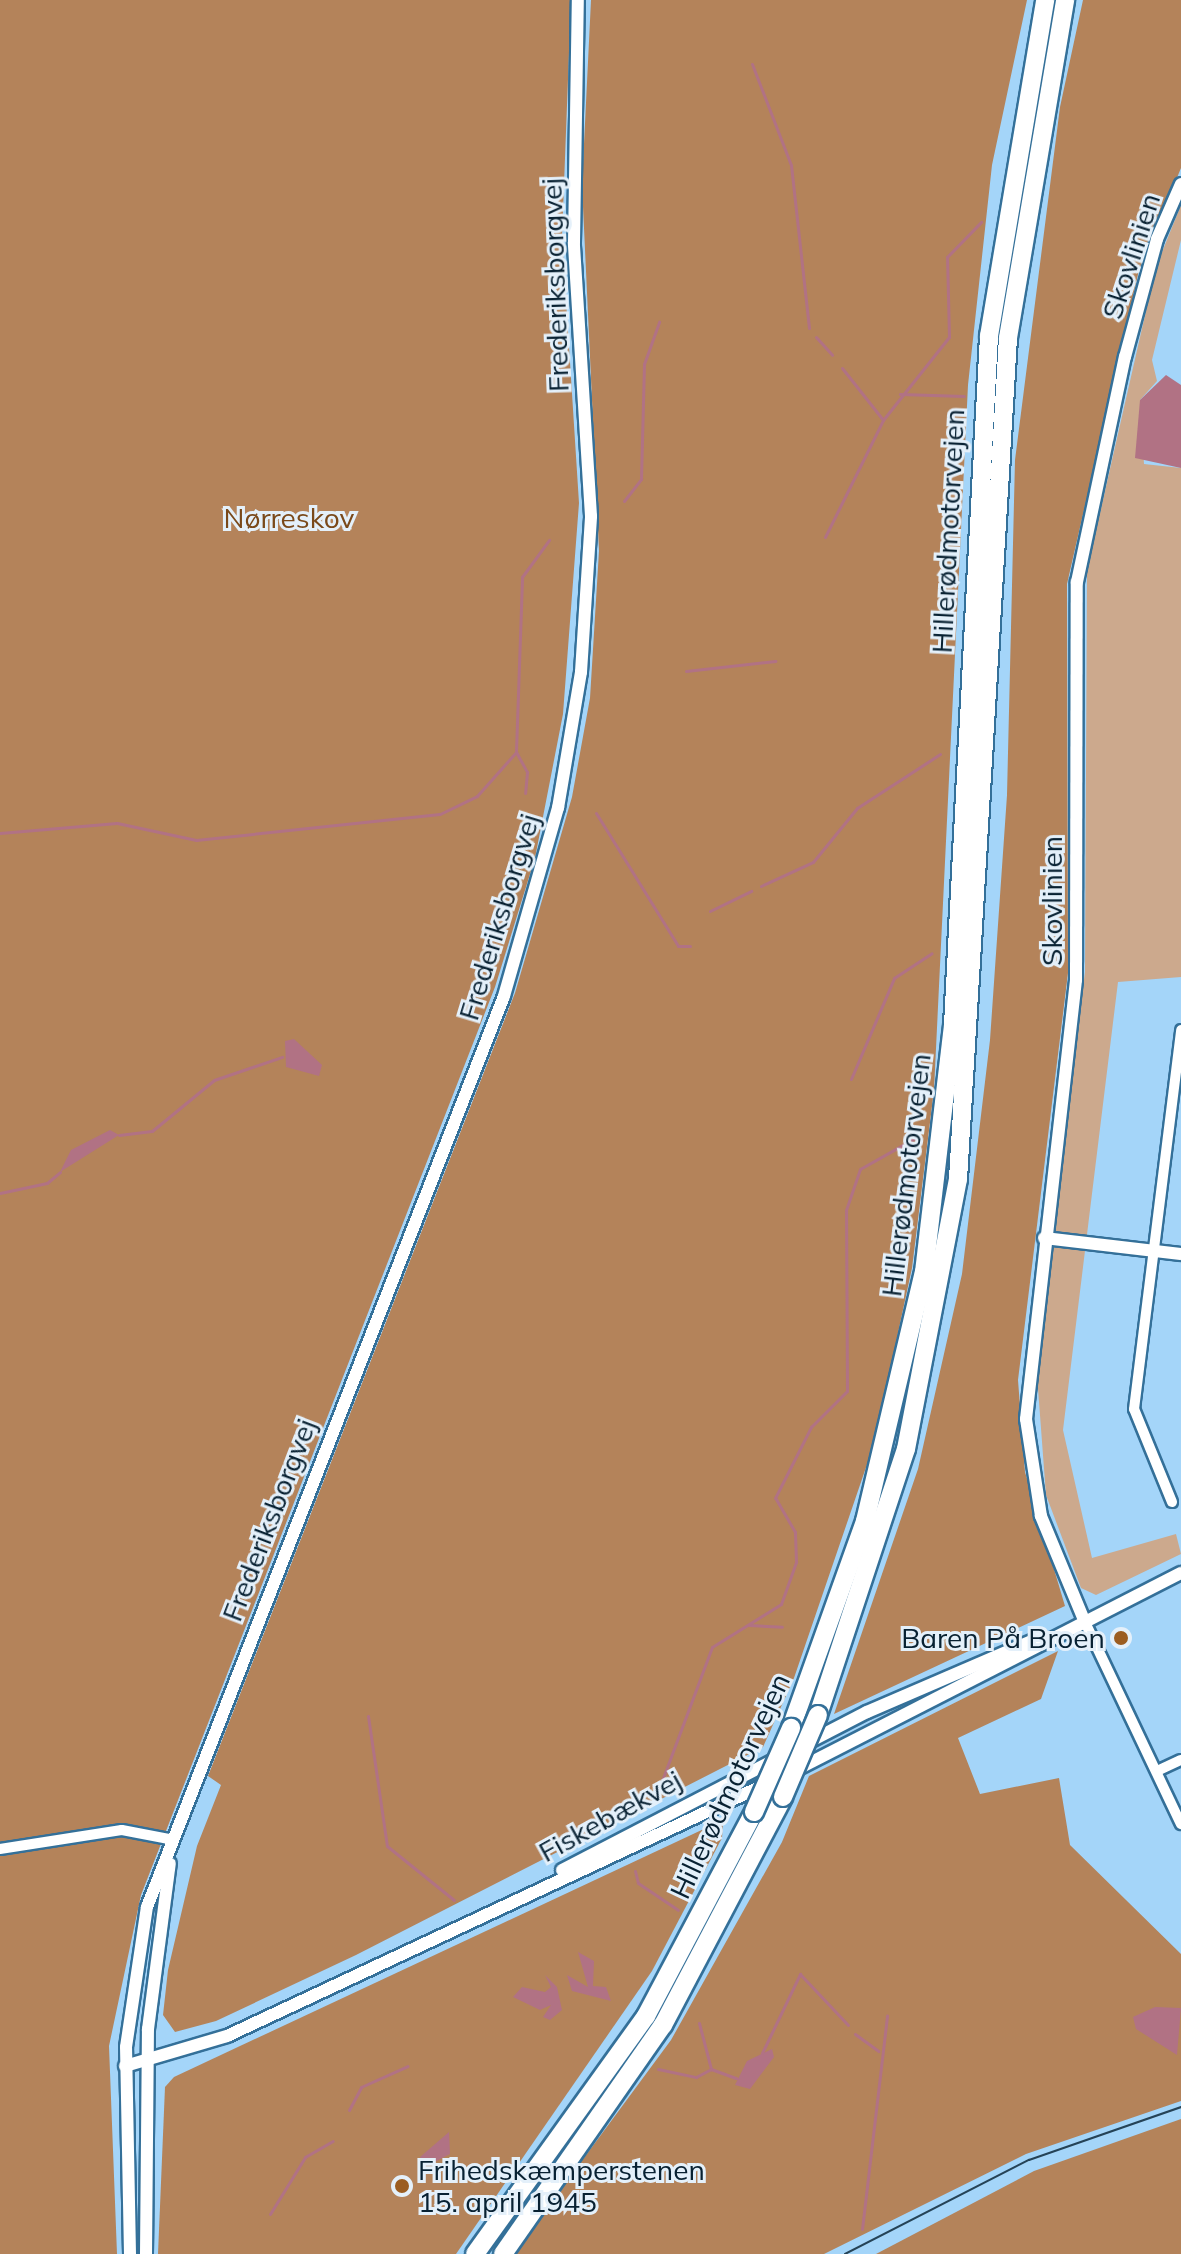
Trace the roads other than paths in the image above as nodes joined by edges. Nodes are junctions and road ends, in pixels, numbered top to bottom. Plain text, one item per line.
1 (578, 0) edge
2 (1045, 0) edge
3 (1065, 0) edge
4 (1181, 184) edge
5 (1181, 1030) edge
6 (1044, 1238) junction
7 (1152, 1250) junction
8 (1181, 1254) edge
9 (1172, 1502) dead end
10 (1181, 1573) edge
11 (1084, 1620) junction
12 (1070, 1627) junction
13 (1181, 1760) edge
14 (1157, 1771) junction
15 (1181, 1824) edge
16 (174, 1840) junction
17 (0, 1849) edge
18 (525, 1892) junction
19 (146, 2064) junction
20 (125, 2066) junction
21 (130, 2254) edge
22 (146, 2254) edge
23 (475, 2254) edge
24 (503, 2254) edge

1 - 16 street, Frederiksborgvej
2 - 23 highway, Hillerødmotorvejen, bridge
3 - 24 highway, Hillerødmotorvejen, bridge
4 - 6 street, Skovlinien
5 - 7 street
6 - 7 street
6 - 11 street, Skovlinien
7 - 8 street
7 - 9 street
10 - 11 street, Fiskebækvej
11 - 12 street, Fiskebækvej
11 - 14 street
12 - 18 street, Fiskebækvej
12 - 18 street, Fiskebækvej
13 - 14 street
14 - 15 street
16 - 17 street
16 - 19 street, Frederiksborgvej
16 - 20 street, Frederiksborgvej
18 - 19 street, Fiskebækvej
19 - 20 street, Fiskebækvej
19 - 22 street, Frederiksborgvej
20 - 21 street, Frederiksborgvej

